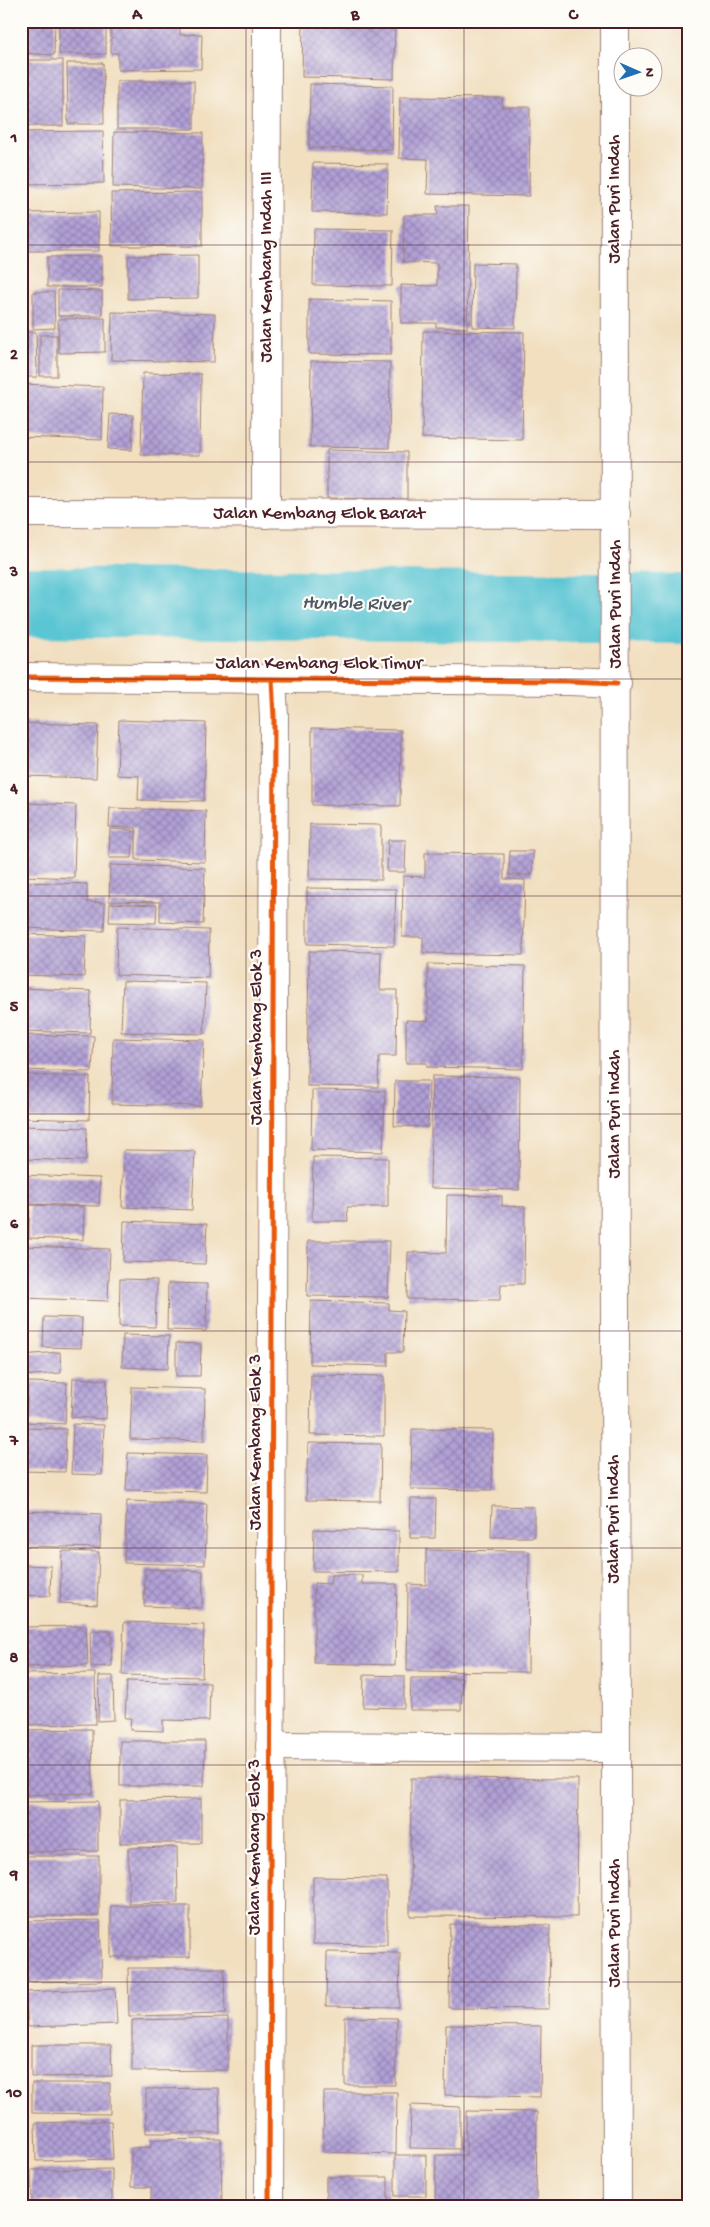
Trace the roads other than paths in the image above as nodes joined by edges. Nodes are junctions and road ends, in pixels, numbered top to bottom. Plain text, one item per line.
1 (267, 21) edge
2 (615, 21) edge
3 (21, 513) edge
4 (266, 514) junction
5 (616, 514) junction
6 (616, 674) junction
7 (21, 678) edge
8 (272, 679) junction
9 (270, 1746) junction
10 (613, 1748) junction
11 (269, 2206) edge
12 (617, 2206) edge

1 - 4 street, Jalan Kembang Indah III
2 - 5 street, Jalan Puri Indah
3 - 4 street, Jalan Kembang Elok Barat
4 - 5 street, Jalan Kembang Elok Barat
5 - 6 street, Jalan Puri Indah
6 - 8 street, Jalan Kembang Elok Timur
6 - 10 street, Jalan Puri Indah
7 - 8 street, Jalan Kembang Elok Timur
8 - 9 street, Jalan Kembang Elok 3
9 - 10 street
9 - 11 street, Jalan Kembang Elok 3
10 - 12 street, Jalan Puri Indah

